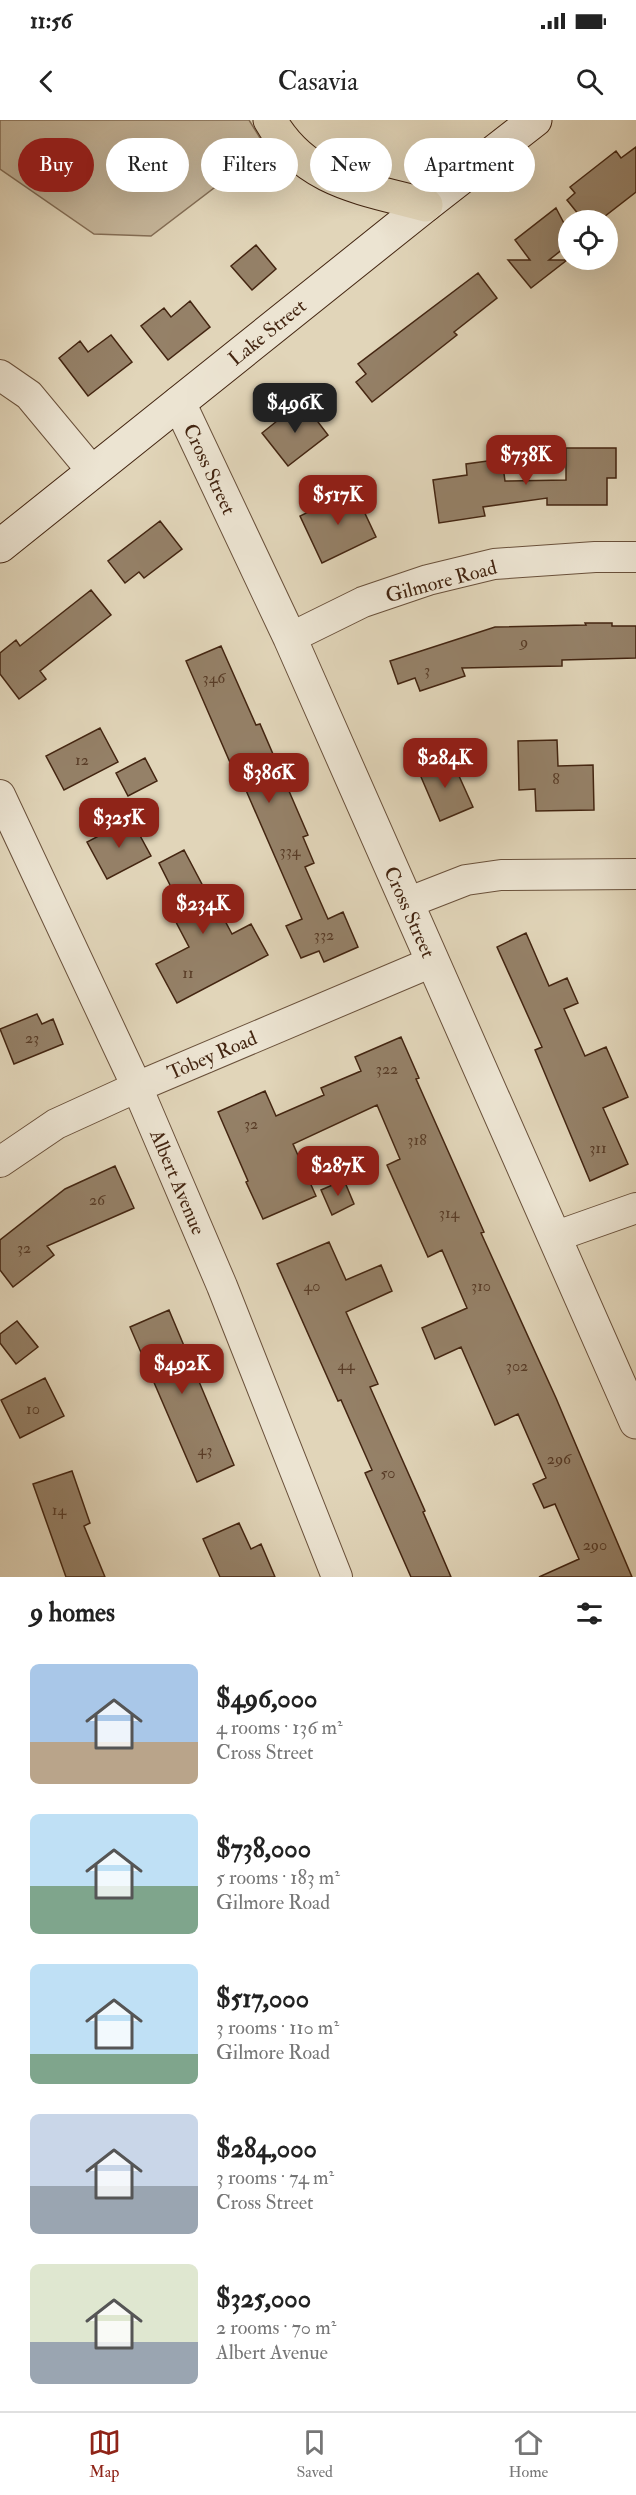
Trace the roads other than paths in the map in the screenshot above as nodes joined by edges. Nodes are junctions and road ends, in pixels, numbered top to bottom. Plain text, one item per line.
1 (270, 120) edge
2 (535, 120) edge
3 (426, 205) junction
4 (0, 375) edge
5 (179, 403) junction
6 (93, 472) junction
7 (0, 546) edge
8 (636, 557) edge
9 (290, 638) junction
10 (0, 795) edge
11 (636, 874) edge
12 (407, 903) junction
13 (432, 962) junction
14 (137, 1087) junction
15 (0, 1162) edge
16 (636, 1208) edge
17 (554, 1237) junction
18 (636, 1422) edge
19 (337, 1577) edge

1 - 3 highway
2 - 3 street, Lake Street
3 - 5 street, Lake Street
4 - 6 street
5 - 6 street, Lake Street
5 - 9 street, Cross Street
6 - 7 street, Lake Street
8 - 9 street, Gilmore Road
9 - 12 street, Cross Street
10 - 14 street, Albert Avenue
11 - 12 street
12 - 13 street, Cross Street
13 - 14 street, Tobey Road
13 - 17 street, Cross Street
14 - 15 street, Tobey Road
14 - 19 street, Albert Avenue
16 - 17 street
17 - 18 street, Cross Street

